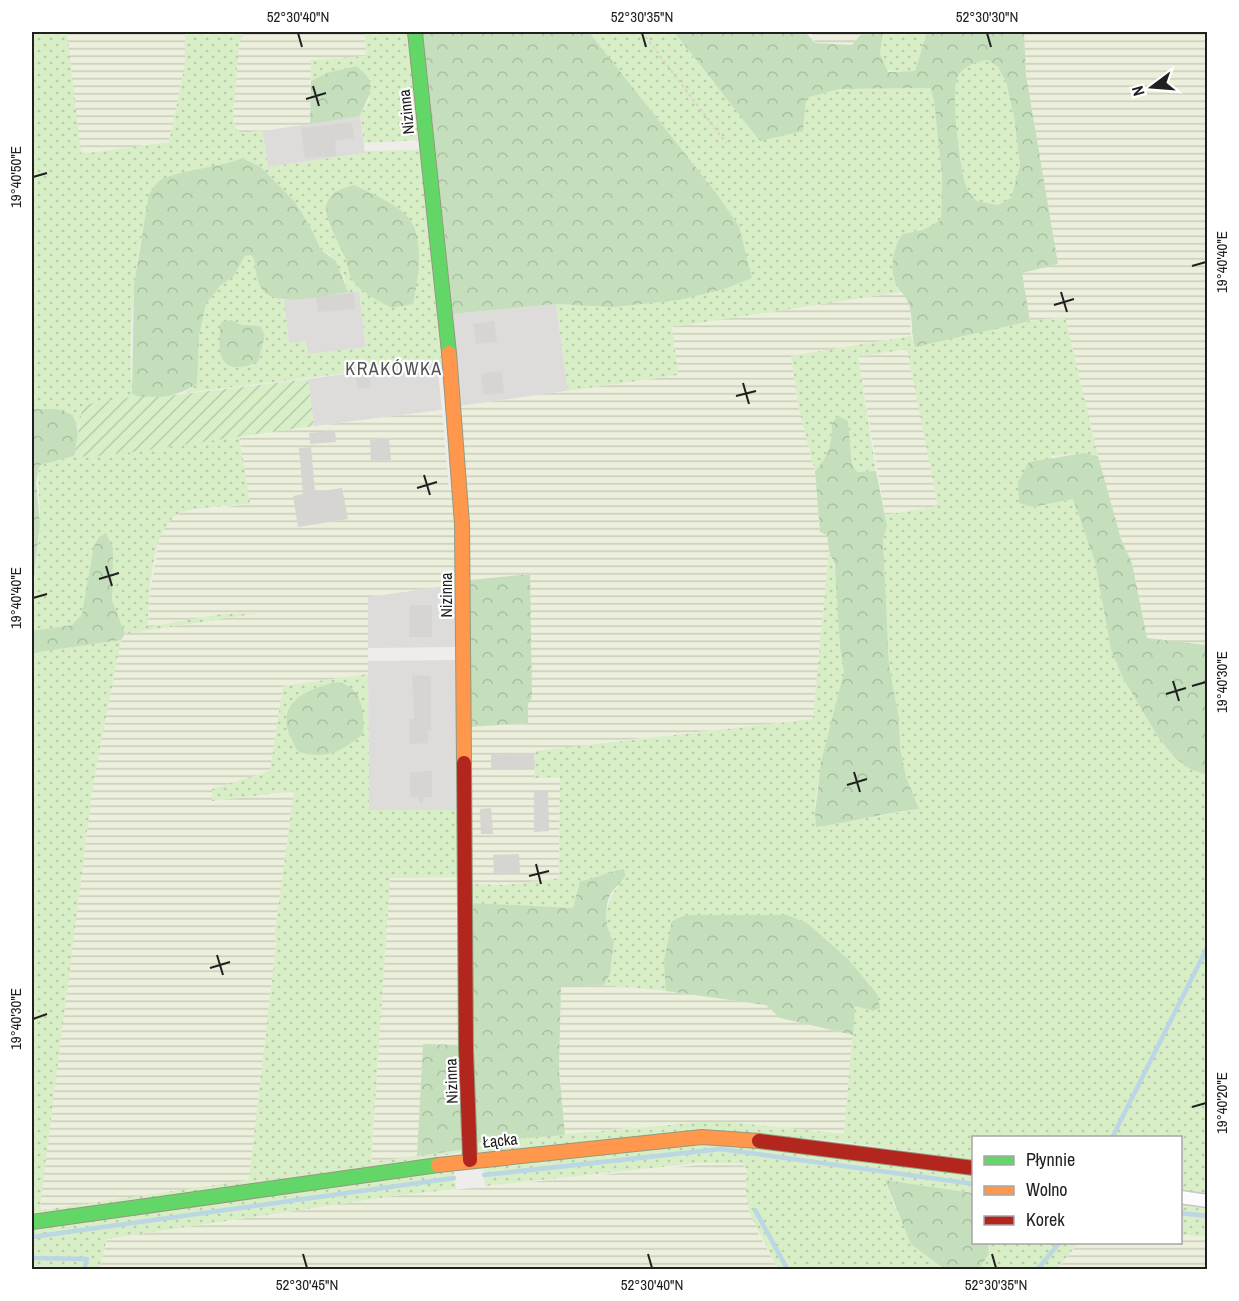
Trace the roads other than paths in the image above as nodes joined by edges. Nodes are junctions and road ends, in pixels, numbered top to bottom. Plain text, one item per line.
1 (415, 32) edge
2 (470, 1160) junction
3 (972, 1168) edge
4 (1182, 1197) edge
5 (1208, 1201) edge
6 (32, 1222) edge

1 - 2 street, Nizinna
2 - 3 street, Łącka
2 - 6 street, Łącka
4 - 5 street

